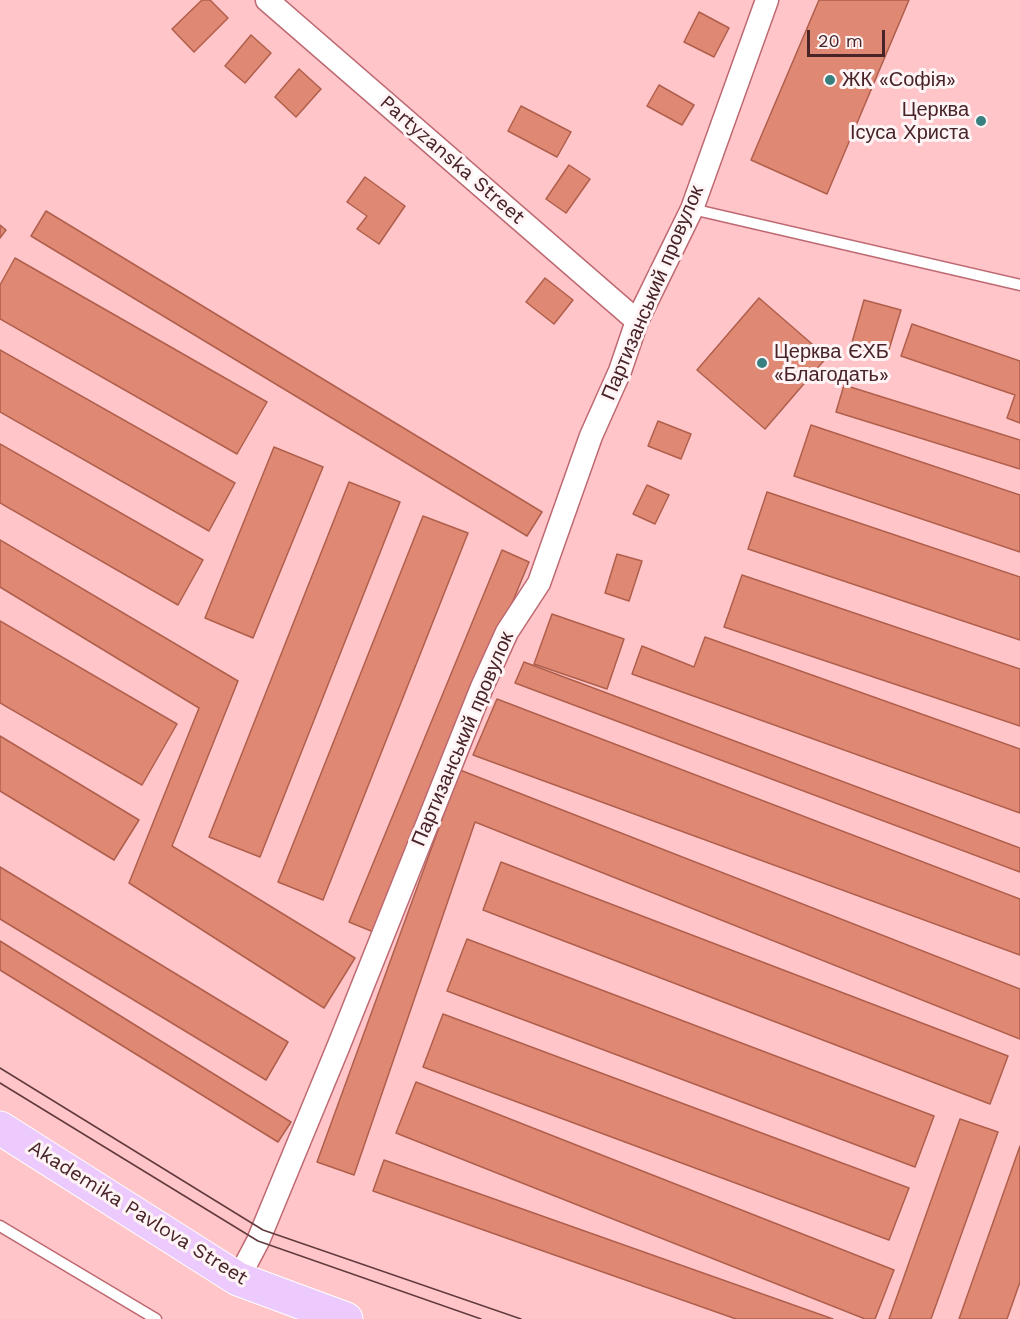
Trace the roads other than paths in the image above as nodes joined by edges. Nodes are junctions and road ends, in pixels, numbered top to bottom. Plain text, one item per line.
1 (267, 0) edge
2 (767, 0) edge
3 (692, 209) junction
4 (1020, 285) edge
5 (637, 321) junction
6 (0, 1128) edge
7 (0, 1226) edge
8 (238, 1279) junction
9 (156, 1319) edge
10 (346, 1319) edge

1 - 5 street, Partyzanska Street
2 - 3 street, Партизанський провулок
3 - 4 lane
3 - 5 street, Партизанський провулок
5 - 8 street, Партизанський провулок
6 - 8 main road, Akademika Pavlova Street
7 - 9 lane
8 - 10 main road, Akademika Pavlova Street

